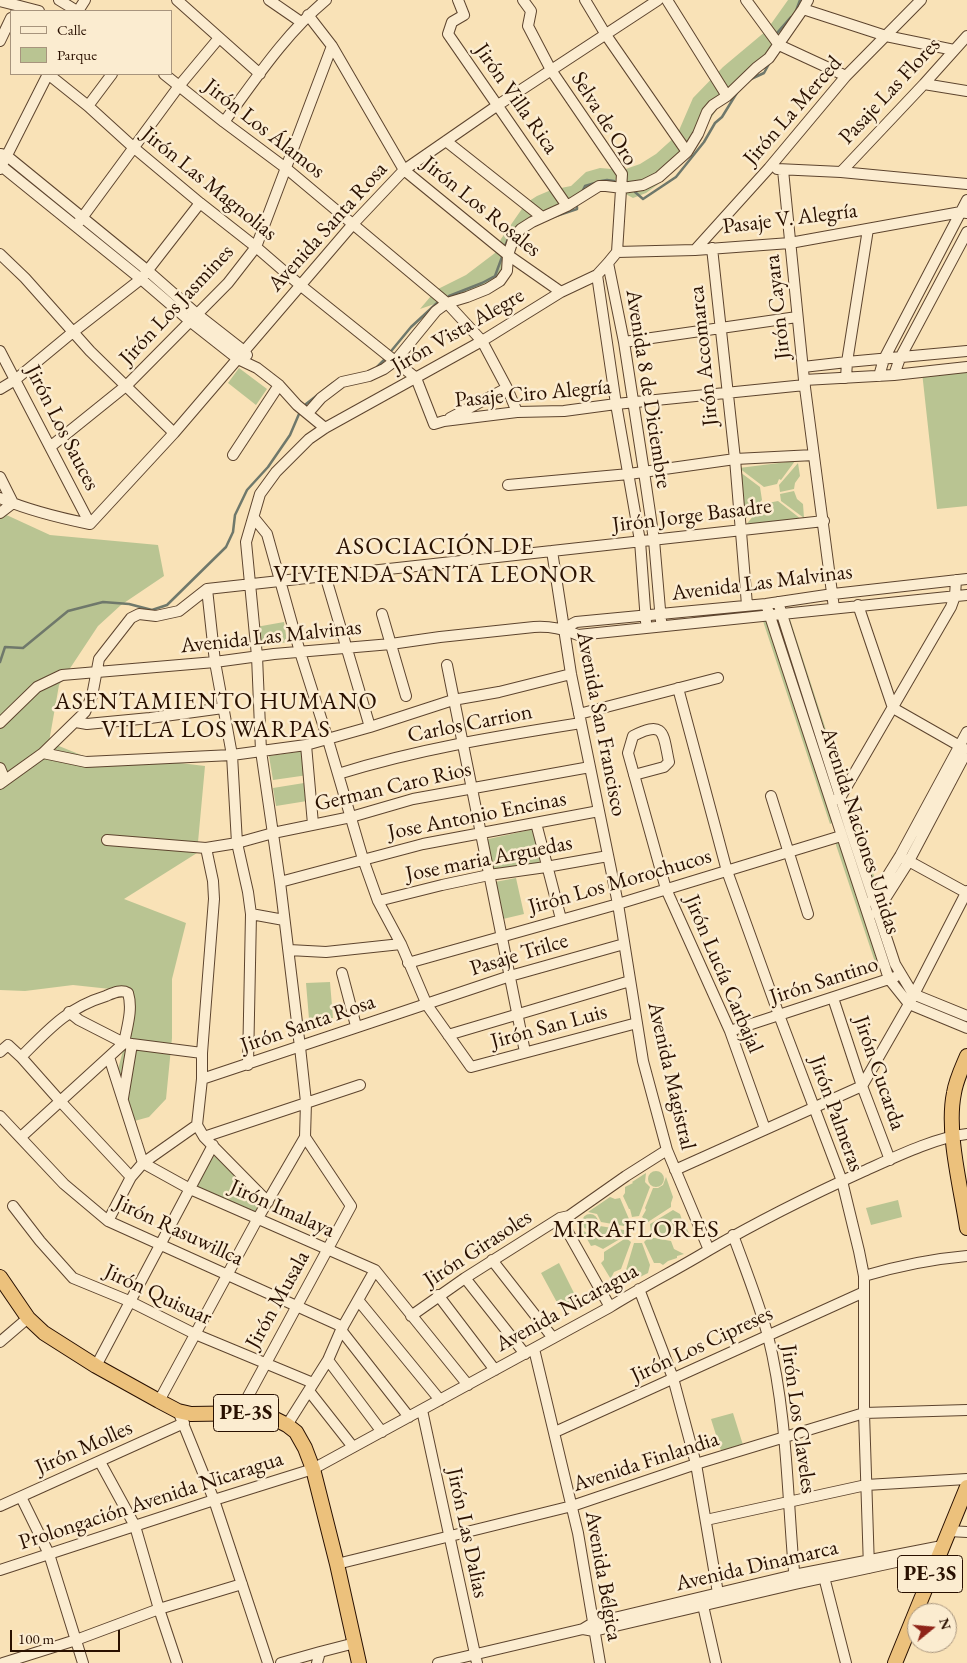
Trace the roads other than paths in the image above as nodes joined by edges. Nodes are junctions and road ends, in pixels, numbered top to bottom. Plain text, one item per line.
1 (59, 0) edge
2 (177, 0) edge
3 (269, 0) edge
4 (326, 0) edge
5 (458, 0) edge
6 (523, 0) edge
7 (584, 0) edge
8 (658, 0) edge
9 (667, 0) edge
10 (746, 0) edge
11 (921, 0) edge
12 (0, 1) edge
13 (805, 4) edge
14 (18, 5) edge
15 (82, 8) edge
16 (36, 10) edge
17 (305, 19) junction
18 (10, 20) edge
19 (606, 35) junction
20 (886, 36) junction
21 (967, 36) edge
22 (219, 38) junction
23 (0, 41) edge
24 (779, 45) junction
25 (332, 46) junction
26 (954, 50) junction
27 (551, 70) junction
28 (260, 74) junction
29 (47, 75) edge
30 (49, 75) edge
31 (111, 75) edge
32 (165, 75) edge
33 (846, 76) junction
34 (924, 84) junction
35 (179, 86) junction
36 (967, 91) edge
37 (727, 96) junction
38 (498, 105) junction
39 (88, 106) junction
40 (224, 122) junction
41 (446, 141) junction
42 (133, 147) junction
43 (687, 152) junction
44 (3, 155) edge
45 (0, 167) edge
46 (769, 168) junction
47 (287, 169) junction
48 (404, 170) junction
49 (783, 170) junction
50 (841, 172) junction
51 (967, 184) edge
52 (622, 188) junction
53 (967, 200) edge
54 (200, 203) junction
55 (567, 206) junction
56 (964, 213) edge
57 (542, 217) junction
58 (79, 222) junction
59 (353, 224) junction
60 (868, 229) junction
61 (967, 232) edge
62 (790, 243) junction
63 (256, 247) junction
64 (712, 248) junction
65 (695, 250) junction
66 (617, 252) junction
67 (0, 254) edge
68 (508, 255) junction
69 (608, 263) junction
70 (145, 275) junction
71 (597, 275) junction
72 (300, 285) junction
73 (922, 287) junction
74 (935, 291) junction
75 (561, 292) junction
76 (447, 303) junction
77 (797, 317) junction
78 (195, 318) junction
79 (719, 328) junction
80 (73, 332) junction
81 (482, 341) junction
82 (624, 342) junction
83 (0, 351) edge
84 (967, 351) edge
85 (241, 355) junction
86 (900, 358) junction
87 (884, 359) junction
88 (396, 360) junction
89 (846, 362) junction
90 (967, 366) edge
91 (803, 367) junction
92 (894, 375) junction
93 (879, 376) junction
94 (416, 378) junction
95 (846, 378) junction
96 (15, 380) junction
97 (805, 383) junction
98 (127, 385) junction
99 (279, 385) junction
100 (507, 388) junction
101 (0, 389) edge
102 (727, 394) junction
103 (616, 404) junction
104 (632, 404) junction
105 (517, 412) junction
106 (308, 413) junction
107 (444, 421) junction
108 (325, 428) junction
109 (174, 433) junction
110 (50, 447) junction
111 (233, 455) dead end
112 (814, 455) junction
113 (735, 459) junction
114 (644, 472) junction
115 (629, 474) junction
116 (0, 477) edge
117 (508, 485) dead end
118 (0, 498) edge
119 (13, 504) junction
120 (0, 512) edge
121 (254, 518) junction
122 (824, 521) junction
123 (90, 524) junction
124 (741, 529) junction
125 (654, 540) junction
126 (640, 542) junction
127 (552, 551) junction
128 (325, 575) junction
129 (967, 579) edge
130 (956, 580) junction
131 (281, 582) junction
132 (251, 585) junction
133 (208, 589) junction
134 (833, 594) junction
135 (967, 595) edge
136 (955, 596) junction
137 (778, 602) junction
138 (766, 604) junction
139 (747, 605) junction
140 (858, 605) junction
141 (834, 608) junction
142 (382, 614) dead end
143 (660, 614) junction
144 (781, 615) junction
145 (646, 616) junction
146 (770, 616) junction
147 (662, 627) junction
148 (647, 628) junction
149 (563, 629) junction
150 (391, 644) junction
151 (346, 647) junction
152 (300, 652) junction
153 (257, 656) junction
154 (215, 662) junction
155 (446, 666) dead end
156 (96, 672) junction
157 (571, 674) junction
158 (718, 678) dead end
159 (678, 688) junction
160 (406, 696) dead end
161 (453, 700) junction
162 (223, 708) junction
163 (893, 708) junction
164 (580, 718) junction
165 (76, 722) junction
166 (0, 723) edge
167 (370, 727) junction
168 (967, 732) edge
169 (328, 740) junction
170 (462, 742) junction
171 (306, 745) junction
172 (966, 750) edge
173 (261, 751) junction
174 (44, 753) junction
175 (232, 755) junction
176 (590, 767) junction
177 (0, 768) edge
178 (338, 774) junction
179 (634, 775) junction
180 (3, 782) edge
181 (471, 788) junction
182 (771, 796) dead end
183 (840, 798) junction
184 (831, 804) junction
185 (599, 811) junction
186 (351, 817) junction
187 (536, 823) junction
188 (314, 824) junction
189 (273, 833) junction
190 (481, 834) junction
191 (841, 836) junction
192 (107, 840) dead end
193 (237, 843) junction
194 (206, 848) junction
195 (788, 852) junction
196 (608, 856) junction
197 (905, 859) junction
198 (363, 860) junction
199 (546, 867) junction
200 (727, 871) junction
201 (489, 875) junction
202 (280, 882) junction
203 (666, 889) junction
204 (967, 892) edge
205 (874, 899) junction
206 (378, 901) junction
207 (618, 904) junction
208 (866, 911) junction
209 (878, 911) junction
210 (251, 914) junction
211 (808, 914) dead end
212 (561, 919) junction
213 (284, 920) junction
214 (870, 922) junction
215 (502, 937) junction
216 (401, 944) junction
217 (624, 944) junction
218 (289, 950) junction
219 (408, 963) junction
220 (342, 973) dead end
221 (900, 974) junction
222 (510, 976) junction
223 (889, 979) junction
224 (630, 980) junction
225 (833, 998) junction
226 (911, 999) junction
227 (427, 1005) junction
228 (69, 1012) junction
229 (517, 1013) junction
230 (779, 1015) junction
231 (967, 1016) edge
232 (637, 1023) junction
233 (356, 1026) junction
234 (967, 1028) edge
235 (730, 1031) junction
236 (448, 1035) junction
237 (128, 1044) junction
238 (300, 1047) junction
239 (0, 1052) edge
240 (525, 1052) junction
241 (202, 1054) junction
242 (967, 1056) edge
243 (21, 1057) junction
244 (108, 1057) junction
245 (248, 1065) junction
246 (202, 1079) junction
247 (360, 1085) dead end
248 (862, 1086) junction
249 (123, 1100) junction
250 (60, 1101) junction
251 (306, 1102) junction
252 (814, 1108) junction
253 (0, 1116) edge
254 (198, 1125) junction
255 (765, 1129) junction
256 (967, 1134) edge
257 (952, 1136) junction
258 (21, 1137) junction
259 (204, 1137) junction
260 (305, 1137) junction
261 (212, 1145) junction
262 (667, 1150) junction
263 (890, 1160) junction
264 (144, 1163) junction
265 (675, 1170) junction
266 (131, 1178) junction
267 (842, 1181) junction
268 (190, 1189) junction
269 (268, 1202) junction
270 (13, 1206) dead end
271 (258, 1218) junction
272 (560, 1218) junction
273 (108, 1221) junction
274 (967, 1228) edge
275 (734, 1235) junction
276 (160, 1245) junction
277 (327, 1248) junction
278 (709, 1250) junction
279 (967, 1256) edge
280 (492, 1260) junction
281 (375, 1270) junction
282 (227, 1275) junction
283 (864, 1276) junction
284 (0, 1277) edge
285 (464, 1278) junction
286 (639, 1289) junction
287 (864, 1292) junction
288 (438, 1295) junction
289 (358, 1300) junction
290 (129, 1301) junction
291 (296, 1306) junction
292 (610, 1308) junction
293 (411, 1316) junction
294 (28, 1318) junction
295 (342, 1328) junction
296 (195, 1334) junction
297 (768, 1335) junction
298 (553, 1338) junction
299 (0, 1342) edge
300 (529, 1351) junction
301 (328, 1360) junction
302 (265, 1363) junction
303 (96, 1366) junction
304 (495, 1370) junction
305 (673, 1378) junction
306 (468, 1385) junction
307 (311, 1387) junction
308 (440, 1400) junction
309 (159, 1401) junction
310 (422, 1410) junction
311 (967, 1410) edge
312 (239, 1413) junction
313 (864, 1413) junction
314 (181, 1417) junction
315 (410, 1417) junction
316 (287, 1424) junction
317 (382, 1432) junction
318 (555, 1432) junction
319 (784, 1437) junction
320 (353, 1447) junction
321 (100, 1462) junction
322 (696, 1464) junction
323 (313, 1469) junction
324 (967, 1479) edge
325 (866, 1485) junction
326 (967, 1487) edge
327 (20, 1497) junction
328 (214, 1500) junction
329 (790, 1503) junction
330 (0, 1506) edge
331 (572, 1506) junction
332 (706, 1520) junction
333 (134, 1526) junction
334 (949, 1531) junction
335 (967, 1532) edge
336 (448, 1537) junction
337 (940, 1549) junction
338 (49, 1554) junction
339 (337, 1564) junction
340 (868, 1564) junction
341 (0, 1570) edge
342 (823, 1574) junction
343 (795, 1579) junction
344 (242, 1584) junction
345 (718, 1597) junction
346 (702, 1601) junction
347 (159, 1609) junction
348 (594, 1627) junction
349 (76, 1640) junction
350 (355, 1643) junction
351 (320, 1652) junction
352 (476, 1659) edge
353 (3, 1663) edge
354 (83, 1663) edge
355 (177, 1663) edge
356 (268, 1663) edge
357 (281, 1663) edge
358 (316, 1663) edge
359 (359, 1663) edge
360 (438, 1663) edge
361 (600, 1663) edge
362 (716, 1663) edge
363 (846, 1663) edge
364 (895, 1663) edge

1 - 15 street
2 - 22 street
3 - 17 street, Jirón Los Rosales
4 - 17 street
5 - 38 street, Jirón Villa Rica
6 - 27 street, Selva de Oro
7 - 19 street
8 - 19 street, Avenida Santa Rosa
9 - 37 street
10 - 24 street
11 - 20 street, Jirón La Merced
12 - 14 street
13 - 20 street
13 - 24 street
14 - 16 street
17 - 25 street, Jirón Los Rosales
17 - 28 street
18 - 23 street
19 - 27 street, Avenida Santa Rosa
19 - 43 street
20 - 26 street
20 - 33 street, Jirón La Merced
21 - 26 street, Pasaje Las Flores
22 - 28 street
22 - 35 street
24 - 33 street
24 - 37 street
25 - 47 street, Jirón Los Jasmines
25 - 48 street, Jirón Los Rosales
26 - 34 street, Pasaje Las Flores
27 - 38 street, Avenida Santa Rosa
27 - 52 street, Selva de Oro
28 - 40 street
29 - 44 street
30 - 39 street, Jirón Las Magnolias
31 - 39 street
32 - 35 street, Jirón Los Álamos
33 - 46 street, Jirón La Merced
34 - 36 street
34 - 50 street, Pasaje Las Flores
35 - 40 street, Jirón Los Álamos
35 - 42 street
37 - 43 street
38 - 41 street, Avenida Santa Rosa
38 - 55 street, Jirón Villa Rica
39 - 42 street, Jirón Las Magnolias
40 - 47 street, Jirón Los Álamos
41 - 48 street, Avenida Santa Rosa
41 - 57 street
42 - 54 street, Jirón Las Magnolias
42 - 58 street
43 - 52 street
44 - 45 street
44 - 58 street
45 - 58 street
46 - 49 street
46 - 65 street, Jirón La Merced
47 - 59 street, Jirón Los Álamos
47 - 63 street, Jirón Los Jasmines
48 - 59 street, Avenida Santa Rosa
48 - 68 street, Jirón Los Rosales
49 - 50 street
49 - 62 street, Jirón Cayara
50 - 51 street
52 - 55 street
52 - 66 street
53 - 56 street
54 - 63 street, Jirón Las Magnolias
54 - 70 street
55 - 57 street
56 - 60 street, Pasaje V. Alegría
56 - 73 street
57 - 68 street
58 - 70 street
59 - 72 street, Avenida Santa Rosa
59 - 76 street, Jirón Los Álamos
60 - 62 street, Pasaje V. Alegría
60 - 89 street
61 - 74 street
62 - 64 street, Pasaje V. Alegría
62 - 77 street, Jirón Cayara
63 - 72 street, Jirón Las Magnolias
63 - 78 street, Jirón Los Jasmines
64 - 65 street, Pasaje V. Alegría
64 - 79 street, Jirón Accomarca
65 - 66 street, Pasaje V. Alegría
66 - 69 street, Avenida 8 de Diciembre
67 - 80 street
68 - 75 street, Jirón Los Rosales
68 - 76 street
69 - 71 street, Jirón Vista Alegre
69 - 82 street, Avenida 8 de Diciembre
70 - 78 street
70 - 80 street
71 - 75 street, Jirón Vista Alegre
71 - 103 street, Avenida 8 de Diciembre
72 - 85 street, Avenida Santa Rosa
72 - 88 street, Jirón Las Magnolias
73 - 74 street
73 - 87 street
74 - 86 street
75 - 81 street, Jirón Vista Alegre
76 - 81 street, Jirón Los Álamos
76 - 88 street
77 - 79 street
77 - 91 street, Jirón Cayara
78 - 85 street
78 - 98 street, Jirón Los Jasmines
79 - 82 street
79 - 102 street, Jirón Accomarca
80 - 96 street
80 - 98 street
81 - 94 street, Jirón Vista Alegre
81 - 100 street, Jirón Los Álamos
82 - 104 street, Avenida 8 de Diciembre
83 - 96 street, Jirón Los Sauces
84 - 86 street
85 - 99 street
85 - 109 street, Avenida Santa Rosa
86 - 87 street
86 - 92 street
87 - 89 street
87 - 93 street
88 - 94 street, Jirón Las Magnolias
88 - 106 street
89 - 91 street
89 - 95 street
90 - 92 street, Pasaje Ciro Alegría
91 - 97 street, Jirón Cayara
92 - 93 street, Pasaje Ciro Alegría
93 - 95 street, Pasaje Ciro Alegría
94 - 107 street, Jirón Las Magnolias
94 - 108 street, Jirón Vista Alegre
95 - 97 street, Pasaje Ciro Alegría
96 - 101 street
96 - 110 street, Jirón Los Sauces
97 - 102 street, Pasaje Ciro Alegría
97 - 112 street, Jirón Cayara
98 - 109 street
98 - 110 street, Jirón Los Jasmines
99 - 106 street
99 - 111 street
100 - 105 street, Jirón Los Álamos
100 - 107 street
102 - 104 street, Pasaje Ciro Alegría
102 - 113 street, Jirón Accomarca
103 - 104 street, Pasaje Ciro Alegría
103 - 105 street, Pasaje Ciro Alegría
103 - 115 street, Avenida 8 de Diciembre
104 - 114 street, Avenida 8 de Diciembre
105 - 107 street, Pasaje Ciro Alegría
106 - 108 street
108 - 121 street, Jirón Vista Alegre
109 - 123 street, Avenida Santa Rosa
110 - 123 street, Jirón Los Sauces
112 - 113 street
112 - 122 street, Jirón Cayara
113 - 114 street
113 - 124 street, Jirón Accomarca
114 - 115 street
114 - 125 street, Avenida 8 de Diciembre
115 - 117 street
115 - 126 street, Avenida 8 de Diciembre
116 - 119 street
118 - 119 street
119 - 120 street
119 - 123 street
121 - 131 street
121 - 132 street, Jirón Vista Alegre
122 - 124 street, Jirón Jorge Basadre
122 - 134 street, Jirón Cayara
124 - 125 street, Jirón Jorge Basadre
124 - 139 street, Jirón Accomarca
125 - 126 street, Jirón Jorge Basadre
125 - 143 street, Avenida 8 de Diciembre
126 - 127 street, Jirón Jorge Basadre
126 - 145 street, Avenida 8 de Diciembre
127 - 128 street, Jirón Jorge Basadre
127 - 149 street, Avenida San Francisco
128 - 131 street, Jirón Jorge Basadre
128 - 151 street
129 - 130 street, Avenida Las Malvinas
130 - 134 street, Avenida Las Malvinas
130 - 136 street
131 - 132 street, Jirón Jorge Basadre
131 - 152 street
132 - 133 street, Jirón Jorge Basadre
132 - 153 street, Jirón Vista Alegre
133 - 154 street
133 - 156 street
134 - 137 street, Avenida Las Malvinas
134 - 141 street, Jirón Cayara
135 - 136 street, Avenida Las Malvinas
136 - 140 street, Avenida Las Malvinas
136 - 163 street
137 - 138 street, Avenida Las Malvinas
137 - 144 street, Avenida Naciones Unidas
138 - 139 street, Avenida Las Malvinas
138 - 146 street, Avenida Naciones Unidas
139 - 143 street, Avenida Las Malvinas
140 - 141 street, Avenida Las Malvinas
140 - 163 street
141 - 144 street, Avenida Las Malvinas
142 - 150 street
143 - 145 street, Avenida Las Malvinas
143 - 147 street, Avenida 8 de Diciembre
144 - 146 street, Avenida Las Malvinas
144 - 183 street, Avenida Naciones Unidas
145 - 148 street, Avenida 8 de Diciembre
145 - 149 street, Avenida Las Malvinas
146 - 147 street, Avenida Las Malvinas
146 - 184 street, Avenida Naciones Unidas
147 - 148 street, Avenida Las Malvinas
148 - 149 street, Avenida Las Malvinas
149 - 150 street, Avenida Las Malvinas
149 - 157 street, Avenida San Francisco
150 - 151 street, Avenida Las Malvinas
150 - 160 street
151 - 152 street, Avenida Las Malvinas
151 - 167 street
152 - 153 street, Avenida Las Malvinas
152 - 169 street
153 - 154 street, Avenida Las Malvinas
153 - 173 street, Jirón Vista Alegre
154 - 156 street, Avenida Las Malvinas
154 - 162 street
155 - 161 street
156 - 165 street
156 - 166 street, Avenida Las Malvinas
157 - 161 street
157 - 164 street, Avenida San Francisco
158 - 159 street, Carlos Carrion
159 - 164 street, Carlos Carrion
159 - 200 street, Jirón Palmeras
161 - 167 street
161 - 170 street
162 - 165 street
162 - 175 street
163 - 172 street
163 - 183 street
164 - 170 street, Carlos Carrion
164 - 176 street, Avenida San Francisco
165 - 174 street
167 - 169 street
168 - 172 street
169 - 171 street
169 - 178 street
170 - 178 street, Carlos Carrion
170 - 181 street
171 - 173 street
171 - 188 street
172 - 197 street
173 - 175 street
173 - 189 street, Jirón Vista Alegre
174 - 175 street
174 - 180 street
175 - 193 street
176 - 181 street, German Caro Rios
176 - 185 street, Avenida San Francisco
177 - 180 street
178 - 186 street
179 - 179 street, Jirón Lucía Carbajal
179 - 203 street, Jirón Lucía Carbajal
181 - 186 street, German Caro Rios
181 - 190 street
182 - 195 street
183 - 184 street
183 - 205 street, Avenida Naciones Unidas
184 - 191 street, Avenida Naciones Unidas
185 - 187 street, Jose Antonio Encinas
185 - 196 street, Avenida San Francisco
186 - 188 street, German Caro Rios
186 - 198 street
187 - 190 street, Jose Antonio Encinas
187 - 199 street
188 - 189 street, German Caro Rios
189 - 193 street, German Caro Rios
189 - 202 street, Jirón Vista Alegre
190 - 198 street, Jose Antonio Encinas
190 - 201 street
191 - 195 street, Jirón Los Morochucos
191 - 208 street, Avenida Naciones Unidas
192 - 194 street, German Caro Rios
193 - 194 street, German Caro Rios
193 - 210 street
194 - 241 street
195 - 200 street, Jirón Los Morochucos
195 - 211 street
196 - 199 street, Jose maria Arguedas
196 - 207 street, Avenida San Francisco
197 - 204 street
197 - 205 street
197 - 209 street
198 - 202 street, Jose Antonio Encinas
198 - 206 street
199 - 201 street, Jose maria Arguedas
199 - 212 street
200 - 203 street, Jirón Los Morochucos
200 - 230 street, Jirón Palmeras
201 - 206 street, Jose maria Arguedas
201 - 215 street
202 - 213 street, Jirón Vista Alegre
203 - 207 street, Jirón Los Morochucos
203 - 235 street, Jirón Lucía Carbajal
204 - 226 street
205 - 208 street
205 - 209 street, Avenida Naciones Unidas
206 - 216 street
207 - 212 street, Jirón Los Morochucos
207 - 217 street, Avenida Magistral
208 - 214 street, Avenida Naciones Unidas
209 - 214 street
209 - 221 street, Avenida Naciones Unidas
210 - 213 street
210 - 245 street
212 - 215 street, Jirón Los Morochucos
213 - 218 street, Jirón Vista Alegre
214 - 223 street, Avenida Naciones Unidas
215 - 219 street, Jirón Los Morochucos
215 - 222 street
216 - 218 street
216 - 219 street
217 - 222 street, Pasaje Trilce
217 - 224 street, Avenida Magistral
218 - 238 street, Jirón Vista Alegre
219 - 227 street
220 - 233 street
221 - 223 street, Jirón Santino
221 - 226 street, Avenida Naciones Unidas
222 - 227 street, Pasaje Trilce
222 - 229 street
223 - 225 street, Jirón Santino
223 - 226 street, Avenida Naciones Unidas
224 - 229 street
224 - 232 street, Avenida Magistral
225 - 230 street, Jirón Santino
225 - 248 street, Jirón Cucarda
226 - 231 street, Avenida Naciones Unidas
226 - 234 street, Avenida Naciones Unidas
226 - 248 street
227 - 233 street, Jirón Santa Rosa
227 - 236 street
228 - 237 street
228 - 237 street
228 - 243 street
229 - 236 street
229 - 240 street
230 - 235 street, Jirón Santino
230 - 252 street, Jirón Palmeras
232 - 240 street, Jirón San Luis
232 - 262 street, Avenida Magistral
233 - 238 street, Jirón Santa Rosa
235 - 255 street, Jirón Lucía Carbajal
236 - 240 street, Jirón San Luis
237 - 241 street
237 - 244 street
237 - 249 street
238 - 245 street, Jirón Santa Rosa
238 - 251 street, Jirón Vista Alegre
239 - 243 street
241 - 246 street
242 - 257 highway
243 - 250 street
244 - 249 street
244 - 250 street
245 - 246 street, Jirón Santa Rosa
246 - 254 street
247 - 251 street
248 - 252 street
248 - 263 street, Jirón Cucarda
249 - 264 street
250 - 258 street
250 - 266 street
251 - 259 street
251 - 260 street, Jirón Vista Alegre
252 - 255 street
252 - 267 street, Jirón Palmeras
253 - 258 street, Jirón Rasuwillca
254 - 259 street
254 - 264 street
255 - 265 street
256 - 257 street, Avenida Nicaragua
257 - 263 street, Avenida Nicaragua
257 - 274 highway
258 - 273 street, Jirón Rasuwillca
259 - 261 street
260 - 269 street
260 - 277 street, Jirón Musala
261 - 268 street
261 - 269 street
262 - 265 street, Avenida Magistral
262 - 272 street, Jirón Girasoles
263 - 267 street, Avenida Nicaragua
264 - 266 street
264 - 268 street, Jirón Imalaya
265 - 278 street, Avenida Magistral
266 - 273 street
267 - 275 street, Avenida Nicaragua
267 - 283 street, Jirón Palmeras
268 - 271 street, Jirón Imalaya
268 - 276 street
269 - 271 street
270 - 290 street, Jirón Quisuar
271 - 277 street, Jirón Imalaya
271 - 282 street
272 - 280 street, Jirón Girasoles
272 - 292 street
273 - 276 street, Jirón Rasuwillca
275 - 278 street, Avenida Nicaragua
275 - 297 street, Jirón Los Claveles
276 - 282 street, Jirón Rasuwillca
276 - 290 street
277 - 281 street, Jirón Imalaya
277 - 291 street, Jirón Musala
278 - 286 street, Avenida Nicaragua
279 - 283 street
280 - 285 street, Jirón Girasoles
280 - 298 street
281 - 289 street
281 - 293 street, Jirón Imalaya
282 - 291 street, Jirón Rasuwillca
282 - 296 street
283 - 287 street, Jirón Palmeras
284 - 294 highway, PE-3S
285 - 288 street, Jirón Girasoles
285 - 300 street
286 - 292 street, Avenida Nicaragua
286 - 305 street
287 - 297 street, Jirón Los Cipreses
287 - 313 street, Jirón Palmeras
288 - 293 street, Jirón Girasoles
288 - 304 street
289 - 295 street
289 - 308 street
290 - 296 street, Jirón Quisuar
290 - 303 street
291 - 295 street, Jirón Rasuwillca
291 - 302 street, Jirón Musala
292 - 298 street, Avenida Nicaragua
293 - 306 street, Jirón Imalaya
294 - 299 street
294 - 303 highway, PE-3S
295 - 301 street
295 - 315 street
296 - 302 street, Jirón Quisuar
296 - 309 street
297 - 305 street, Jirón Los Cipreses
297 - 319 street, Jirón Los Claveles
298 - 300 street, Avenida Nicaragua
300 - 304 street, Avenida Nicaragua
300 - 318 street, Avenida Bélgica
301 - 307 street
301 - 317 street
302 - 307 street, Jirón Quisuar
302 - 312 street, Jirón Musala
303 - 309 highway, PE-3S
304 - 306 street, Avenida Nicaragua
305 - 318 street, Jirón Los Cipreses
305 - 322 street
306 - 308 street, Avenida Nicaragua
307 - 316 street
307 - 320 street
308 - 310 street, Avenida Nicaragua
309 - 314 highway, PE-3S
310 - 315 street, Avenida Nicaragua
310 - 336 street, Jirón Las Dalias
311 - 313 street, Avenida Finlandia
312 - 314 highway, PE-3S
312 - 316 highway, PE-3S
313 - 319 street, Avenida Finlandia
313 - 325 street, Jirón Palmeras
314 - 321 street, Jirón Molles
314 - 328 street
315 - 317 street, Avenida Nicaragua
316 - 323 highway, PE-3S
317 - 320 street, Avenida Nicaragua
318 - 331 street, Avenida Bélgica
319 - 322 street, Avenida Finlandia
319 - 329 street, Jirón Los Claveles
320 - 323 street, Avenida Nicaragua
321 - 327 street, Jirón Molles
321 - 333 street
322 - 331 street, Avenida Finlandia
322 - 332 street
323 - 328 street, Prolongación Avenida Nicaragua
323 - 339 highway, PE-3S
324 - 325 street
325 - 329 street
325 - 340 street, Jirón Palmeras
326 - 334 highway, PE-3S
327 - 330 street, Jirón Molles
327 - 338 street
328 - 333 street, Prolongación Avenida Nicaragua
328 - 344 street
329 - 332 street
329 - 343 street, Jirón Los Claveles
331 - 336 street, Avenida Finlandia
331 - 348 street, Avenida Bélgica
332 - 345 street
333 - 338 street, Prolongación Avenida Nicaragua
333 - 347 street
334 - 335 street
334 - 337 highway, PE-3S
336 - 339 street, Avenida Finlandia
336 - 352 street, Jirón Las Dalias
337 - 340 street, Avenida Dinamarca
337 - 364 highway, PE-3S
338 - 341 street, Prolongación Avenida Nicaragua
338 - 349 street
339 - 350 highway, PE-3S
340 - 342 street, Avenida Dinamarca
342 - 343 street, Avenida Dinamarca
342 - 363 street
343 - 345 street, Avenida Dinamarca
344 - 347 street
344 - 356 street
345 - 346 street, Avenida Dinamarca
346 - 348 street, Avenida Dinamarca
346 - 362 street
347 - 349 street
347 - 355 street
348 - 352 street, Avenida Dinamarca
348 - 361 street, Avenida Bélgica
349 - 353 street
349 - 354 street
350 - 351 street
350 - 359 highway, PE-3S
351 - 357 street
351 - 358 street
352 - 360 street, Avenida Dinamarca

